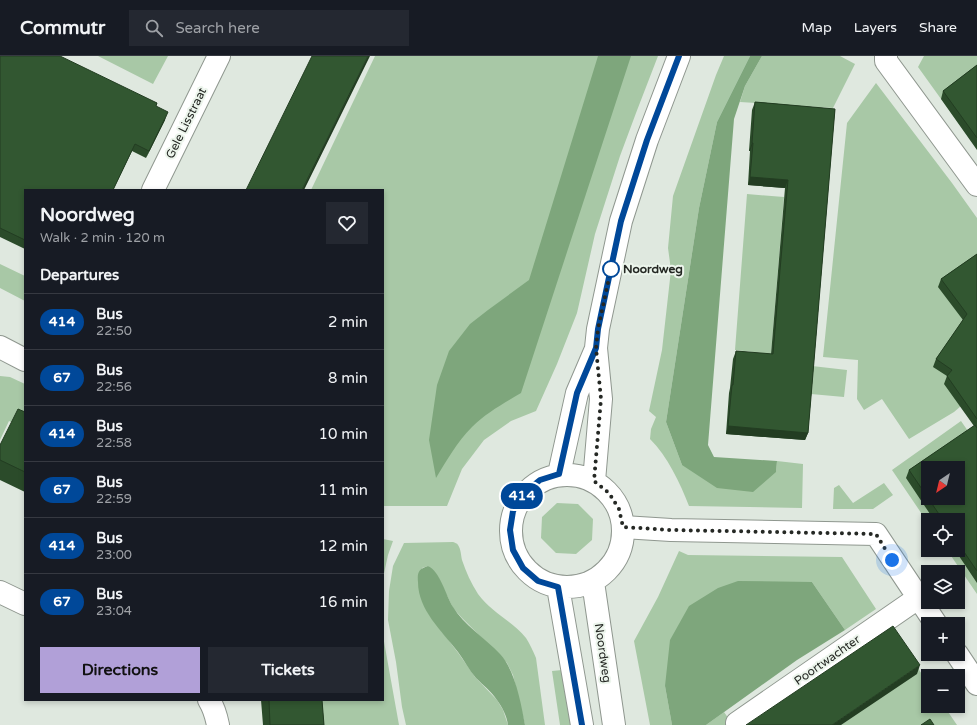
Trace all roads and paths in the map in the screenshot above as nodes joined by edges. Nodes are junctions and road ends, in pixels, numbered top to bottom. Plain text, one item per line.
1 (219, 56) edge
2 (680, 56) edge
3 (886, 56) edge
4 (977, 185) edge
5 (153, 189) edge
6 (0, 347) edge
7 (596, 348) junction
8 (24, 359) edge
9 (559, 474) junction
10 (594, 481) junction
11 (623, 527) junction
12 (593, 582) junction
13 (558, 587) junction
14 (0, 592) edge
15 (918, 598) junction
16 (24, 604) edge
17 (931, 617) edge
18 (962, 661) edge
19 (977, 684) edge
20 (210, 701) edge
21 (737, 723) dead end
22 (218, 725) edge
23 (582, 725) edge
24 (614, 725) edge

1 - 5 main road, Gele Lisstraat
2 - 7 main road
3 - 4 main road
6 - 8 main road
7 - 9 main road
7 - 10 main road
9 - 10 main road
9 - 13 main road
10 - 11 main road
11 - 12 main road
11 - 15 main road
12 - 13 main road
12 - 24 main road, Noordweg
13 - 23 main road
14 - 16 main road
15 - 17 main road
15 - 21 main road, Poortwachter
18 - 19 main road
20 - 22 main road

